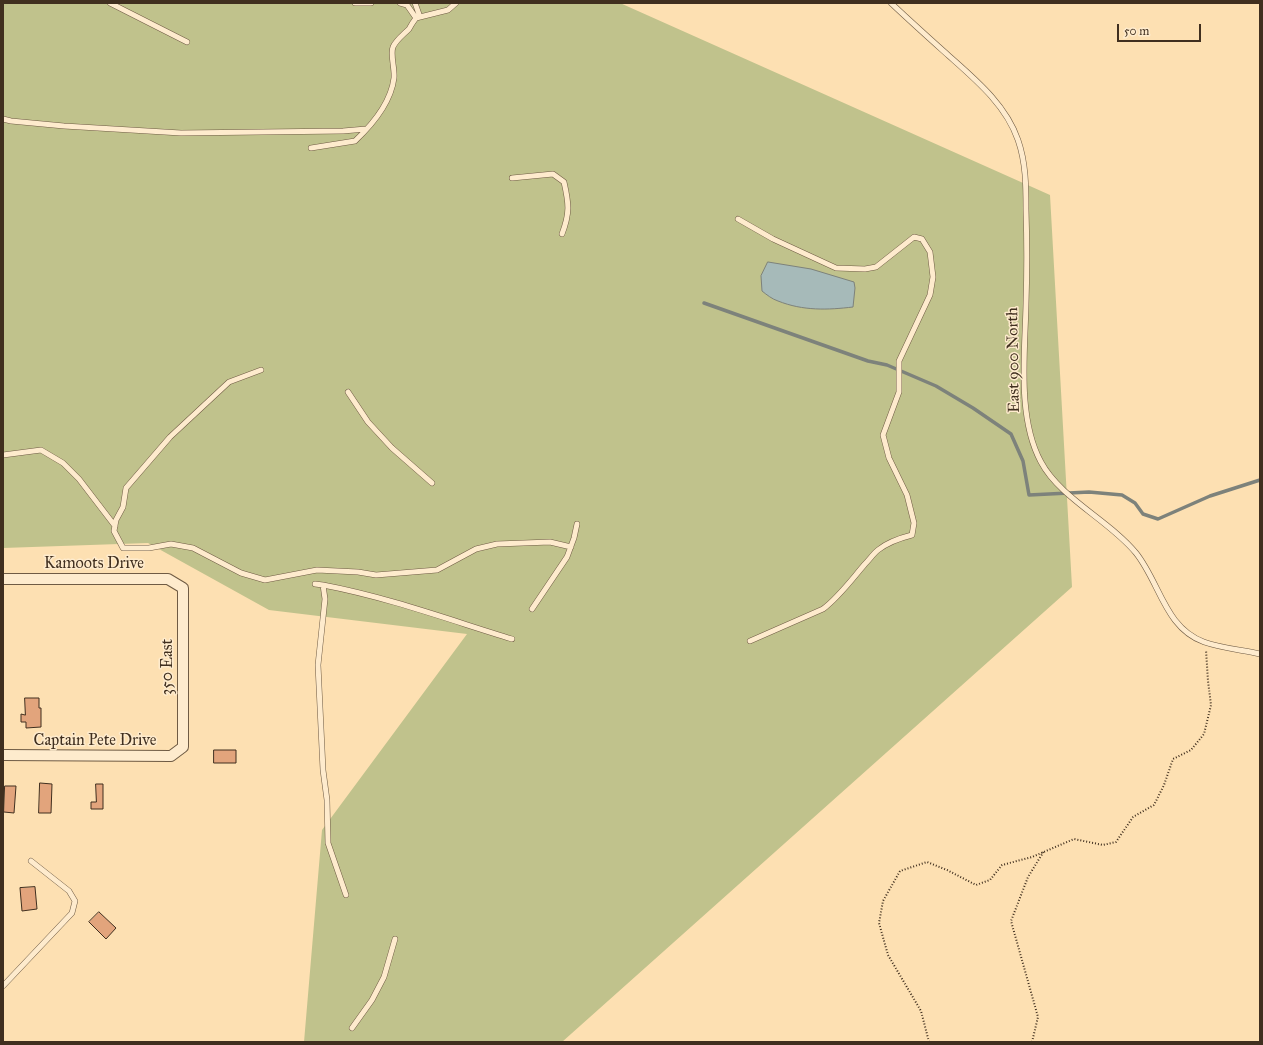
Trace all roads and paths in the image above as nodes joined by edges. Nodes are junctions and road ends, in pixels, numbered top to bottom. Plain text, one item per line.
1 (110, 3) edge
2 (355, 3) edge
3 (371, 3) edge
4 (400, 3) edge
5 (414, 3) edge
6 (456, 3) edge
7 (891, 3) edge
8 (418, 18) junction
9 (187, 42) dead end
10 (3, 119) edge
11 (366, 129) junction
12 (311, 148) dead end
13 (512, 178) dead end
14 (738, 219) dead end
15 (562, 234) dead end
16 (261, 370) dead end
17 (348, 392) dead end
18 (3, 455) edge
19 (432, 483) dead end
20 (577, 524) dead end
21 (115, 526) junction
22 (571, 547) junction
23 (3, 579) edge
24 (315, 584) dead end
25 (323, 585) junction
26 (184, 588) joint
27 (532, 609) dead end
28 (512, 640) dead end
29 (750, 641) dead end
30 (1205, 643) junction
31 (1260, 654) edge
32 (183, 747) joint
33 (3, 755) edge
34 (1045, 851) junction
35 (31, 861) dead end
36 (346, 895) dead end
37 (395, 939) dead end
38 (3, 986) edge
39 (352, 1028) dead end
40 (929, 1042) edge
41 (1032, 1042) edge

1 - 9 lane
2 - 3 lane
4 - 8 lane
5 - 8 lane
6 - 8 lane
7 - 30 lane, East 900 North
8 - 11 lane
10 - 11 lane
11 - 12 lane
13 - 15 lane
14 - 29 lane
16 - 21 lane
17 - 19 lane
18 - 21 lane
20 - 22 lane
21 - 22 lane
22 - 27 lane
23 - 26 street, Kamoots Drive
24 - 25 lane
25 - 28 lane
25 - 36 lane
26 - 32 street, 350 East
30 - 31 lane, East 900 North
30 - 34 path
32 - 33 street, Captain Pete Drive
34 - 40 path
34 - 41 path
35 - 38 lane
37 - 39 lane

